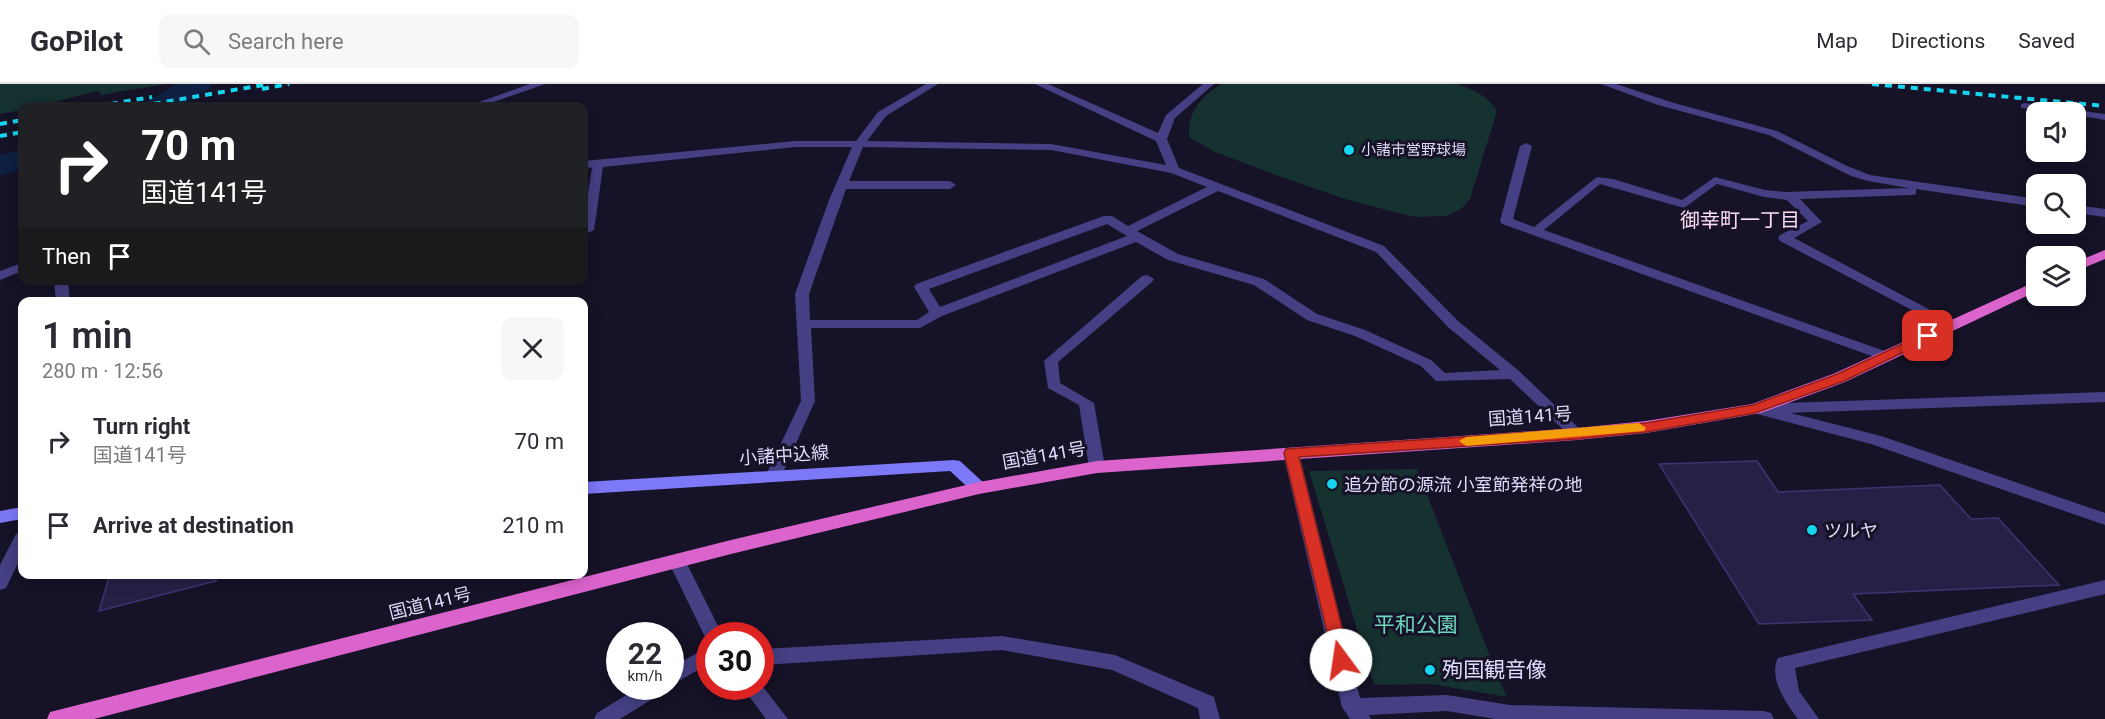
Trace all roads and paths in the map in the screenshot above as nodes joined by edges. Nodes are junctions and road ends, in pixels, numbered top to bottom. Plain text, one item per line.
1 (540, 84) edge
2 (933, 84) edge
3 (1040, 84) edge
4 (1209, 84) edge
5 (1606, 84) edge
6 (485, 102) edge
7 (2025, 106) dead end
8 (2105, 117) edge
9 (1161, 139) junction
10 (859, 144) junction
11 (1526, 146) dead end
12 (588, 164) edge
13 (598, 164) junction
14 (1174, 170) junction
15 (842, 185) junction
16 (950, 185) dead end
17 (1216, 187) junction
18 (1935, 187) junction
19 (1789, 195) junction
20 (2026, 201) edge
21 (2086, 210) edge
22 (2105, 213) edge
23 (588, 230) edge
24 (1536, 231) junction
25 (1132, 234) junction
26 (2105, 254) edge
27 (2086, 263) edge
28 (18, 269) edge
29 (0, 276) edge
30 (1147, 279) dead end
31 (2026, 290) edge
32 (937, 314) junction
33 (806, 324) junction
34 (1950, 326) junction
35 (1885, 356) junction
36 (1514, 374) junction
37 (2105, 397) edge
38 (1755, 409) junction
39 (1577, 434) junction
40 (1291, 453) junction
41 (1096, 467) junction
42 (774, 475) junction
43 (588, 488) edge
44 (979, 488) junction
45 (18, 514) edge
46 (0, 517) edge
47 (2105, 519) edge
48 (18, 546) edge
49 (677, 561) junction
50 (0, 583) edge
51 (2105, 587) edge
52 (707, 622) edge
53 (774, 656) edge
54 (635, 700) edge
55 (763, 700) edge
56 (1357, 713) edge
57 (58, 719) edge
58 (604, 719) edge
59 (778, 719) edge
60 (1210, 719) edge
61 (1764, 719) edge
62 (1809, 719) edge

1 - 6 street
2 - 10 street
3 - 9 street
4 - 9 street
5 - 18 street
7 - 8 street
9 - 14 street
10 - 13 street
10 - 14 street
10 - 15 street
11 - 24 street
12 - 13 street
13 - 23 street
14 - 17 street
15 - 16 street
15 - 33 street
17 - 25 street
17 - 36 street
18 - 19 street
18 - 20 street
19 - 24 street
19 - 34 street
21 - 22 street
24 - 35 street
25 - 32 street
25 - 32 street
25 - 36 street
26 - 27 highway
28 - 29 street
30 - 41 street
31 - 34 highway, 国道141号
32 - 33 street
33 - 42 street
34 - 35 highway, 国道141号
35 - 38 highway, 国道141号
36 - 39 street
37 - 38 street
38 - 39 highway, 国道141号
38 - 47 street
39 - 40 highway, 国道141号
40 - 41 highway, 国道141号
40 - 56 street
41 - 44 highway, 国道141号
42 - 43 main road, 小諸中込線
42 - 44 main road, 小諸中込線
44 - 49 highway, 国道141号
45 - 46 main road
48 - 50 street
49 - 52 street
49 - 57 highway, 国道141号
51 - 62 street
53 - 60 street
54 - 58 street
55 - 59 street
56 - 61 street

